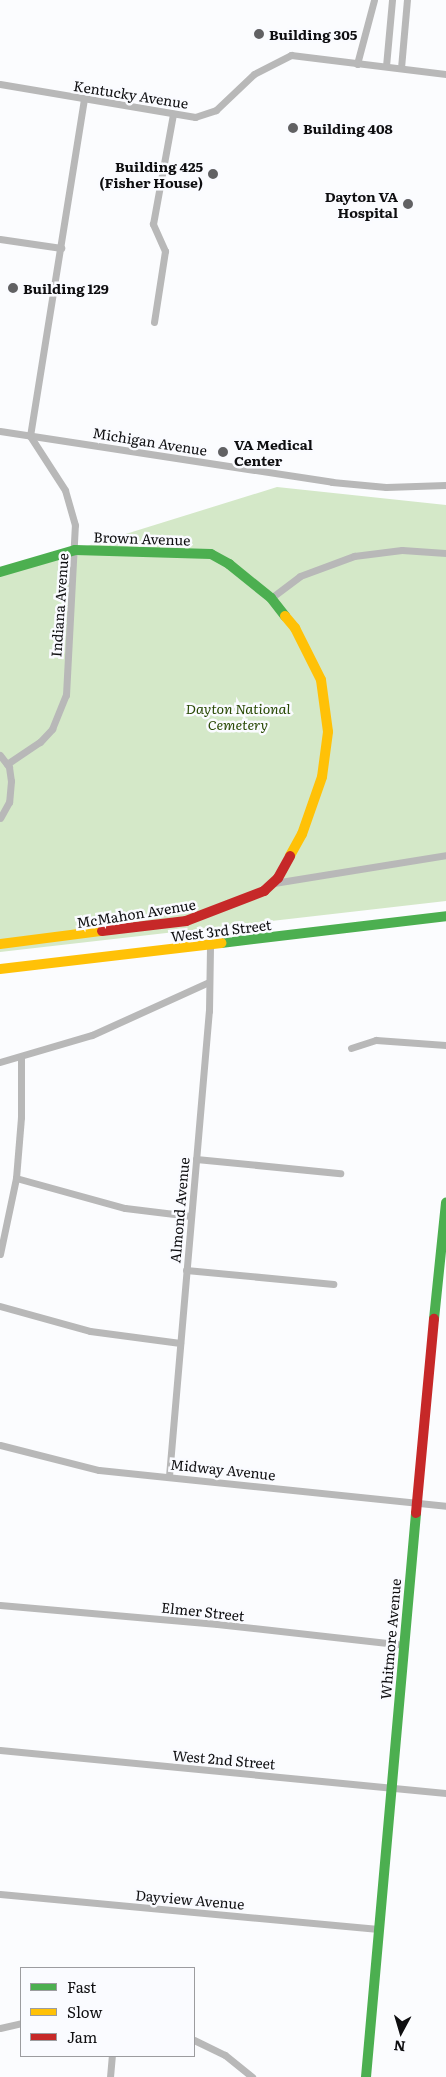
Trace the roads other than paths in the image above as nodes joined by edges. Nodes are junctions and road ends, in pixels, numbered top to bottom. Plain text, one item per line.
1 (374, 0) edge
2 (392, 0) edge
3 (407, 0) edge
4 (357, 64) junction
5 (386, 66) junction
6 (401, 68) junction
7 (446, 74) edge
8 (0, 84) edge
9 (84, 99) junction
10 (173, 114) junction
11 (0, 239) edge
12 (61, 248) junction
13 (154, 322) dead end
14 (0, 431) edge
15 (30, 436) junction
16 (446, 485) edge
17 (75, 550) junction
18 (446, 553) edge
19 (0, 572) edge
20 (271, 598) junction
21 (0, 755) edge
22 (7, 764) junction
23 (0, 818) edge
24 (446, 856) edge
25 (274, 883) junction
26 (446, 916) edge
27 (0, 944) edge
28 (210, 946) junction
29 (0, 969) edge
30 (208, 982) junction
31 (446, 1045) edge
32 (351, 1048) dead end
33 (22, 1057) junction
34 (0, 1062) edge
35 (196, 1159) junction
36 (340, 1173) dead end
37 (16, 1178) junction
38 (446, 1203) edge
39 (191, 1216) junction
40 (3, 1226) edge
41 (0, 1254) edge
42 (186, 1270) junction
43 (333, 1284) dead end
44 (0, 1306) edge
45 (180, 1343) junction
46 (0, 1445) edge
47 (169, 1476) junction
48 (417, 1502) junction
49 (446, 1506) edge
50 (0, 1606) edge
51 (403, 1645) junction
52 (0, 1750) edge
53 (391, 1788) junction
54 (446, 1793) edge
55 (0, 1894) edge
56 (378, 1929) junction
57 (20, 2024) edge
58 (0, 2028) edge
59 (195, 2040) edge
60 (112, 2057) edge
61 (110, 2077) edge
62 (252, 2077) edge
63 (366, 2077) edge

1 - 4 street
2 - 5 street
3 - 6 street
4 - 5 street, Kentucky Avenue
4 - 10 street, Kentucky Avenue
5 - 6 street, Kentucky Avenue
6 - 7 street, Kentucky Avenue
8 - 9 street, Kentucky Avenue
9 - 10 street, Kentucky Avenue
9 - 12 street
10 - 13 street
11 - 12 street
12 - 15 street
14 - 15 street, Michigan Avenue
15 - 16 street, Michigan Avenue
15 - 17 street, Indiana Avenue
17 - 19 street, Brown Avenue
17 - 20 street, Brown Avenue
17 - 22 street, Indiana Avenue
18 - 20 street
20 - 25 street, Brown Avenue
21 - 22 street
22 - 23 street
24 - 25 street, McMahon Avenue
25 - 27 street, McMahon Avenue
26 - 28 street, West 3rd Street
28 - 29 street, West 3rd Street
28 - 30 street, Almond Avenue
30 - 33 street
30 - 35 street, Almond Avenue
31 - 32 street
33 - 34 street
33 - 37 street
35 - 36 street
35 - 39 street, Almond Avenue
37 - 39 street
37 - 40 street
38 - 48 street, Whitmore Avenue
39 - 42 street, Almond Avenue
40 - 41 street
42 - 43 street
42 - 45 street, Almond Avenue
44 - 45 street
45 - 47 street, Almond Avenue
46 - 47 street, Midway Avenue
47 - 48 street, Midway Avenue
48 - 49 street, Midway Avenue
48 - 51 street, Whitmore Avenue
50 - 51 street, Elmer Street
51 - 53 street, Whitmore Avenue
52 - 53 street, West 2nd Street
53 - 54 street, West 2nd Street
53 - 56 street, Whitmore Avenue
55 - 56 street, Dayview Avenue
56 - 63 street, Whitmore Avenue
57 - 58 street
59 - 62 street
60 - 61 street

